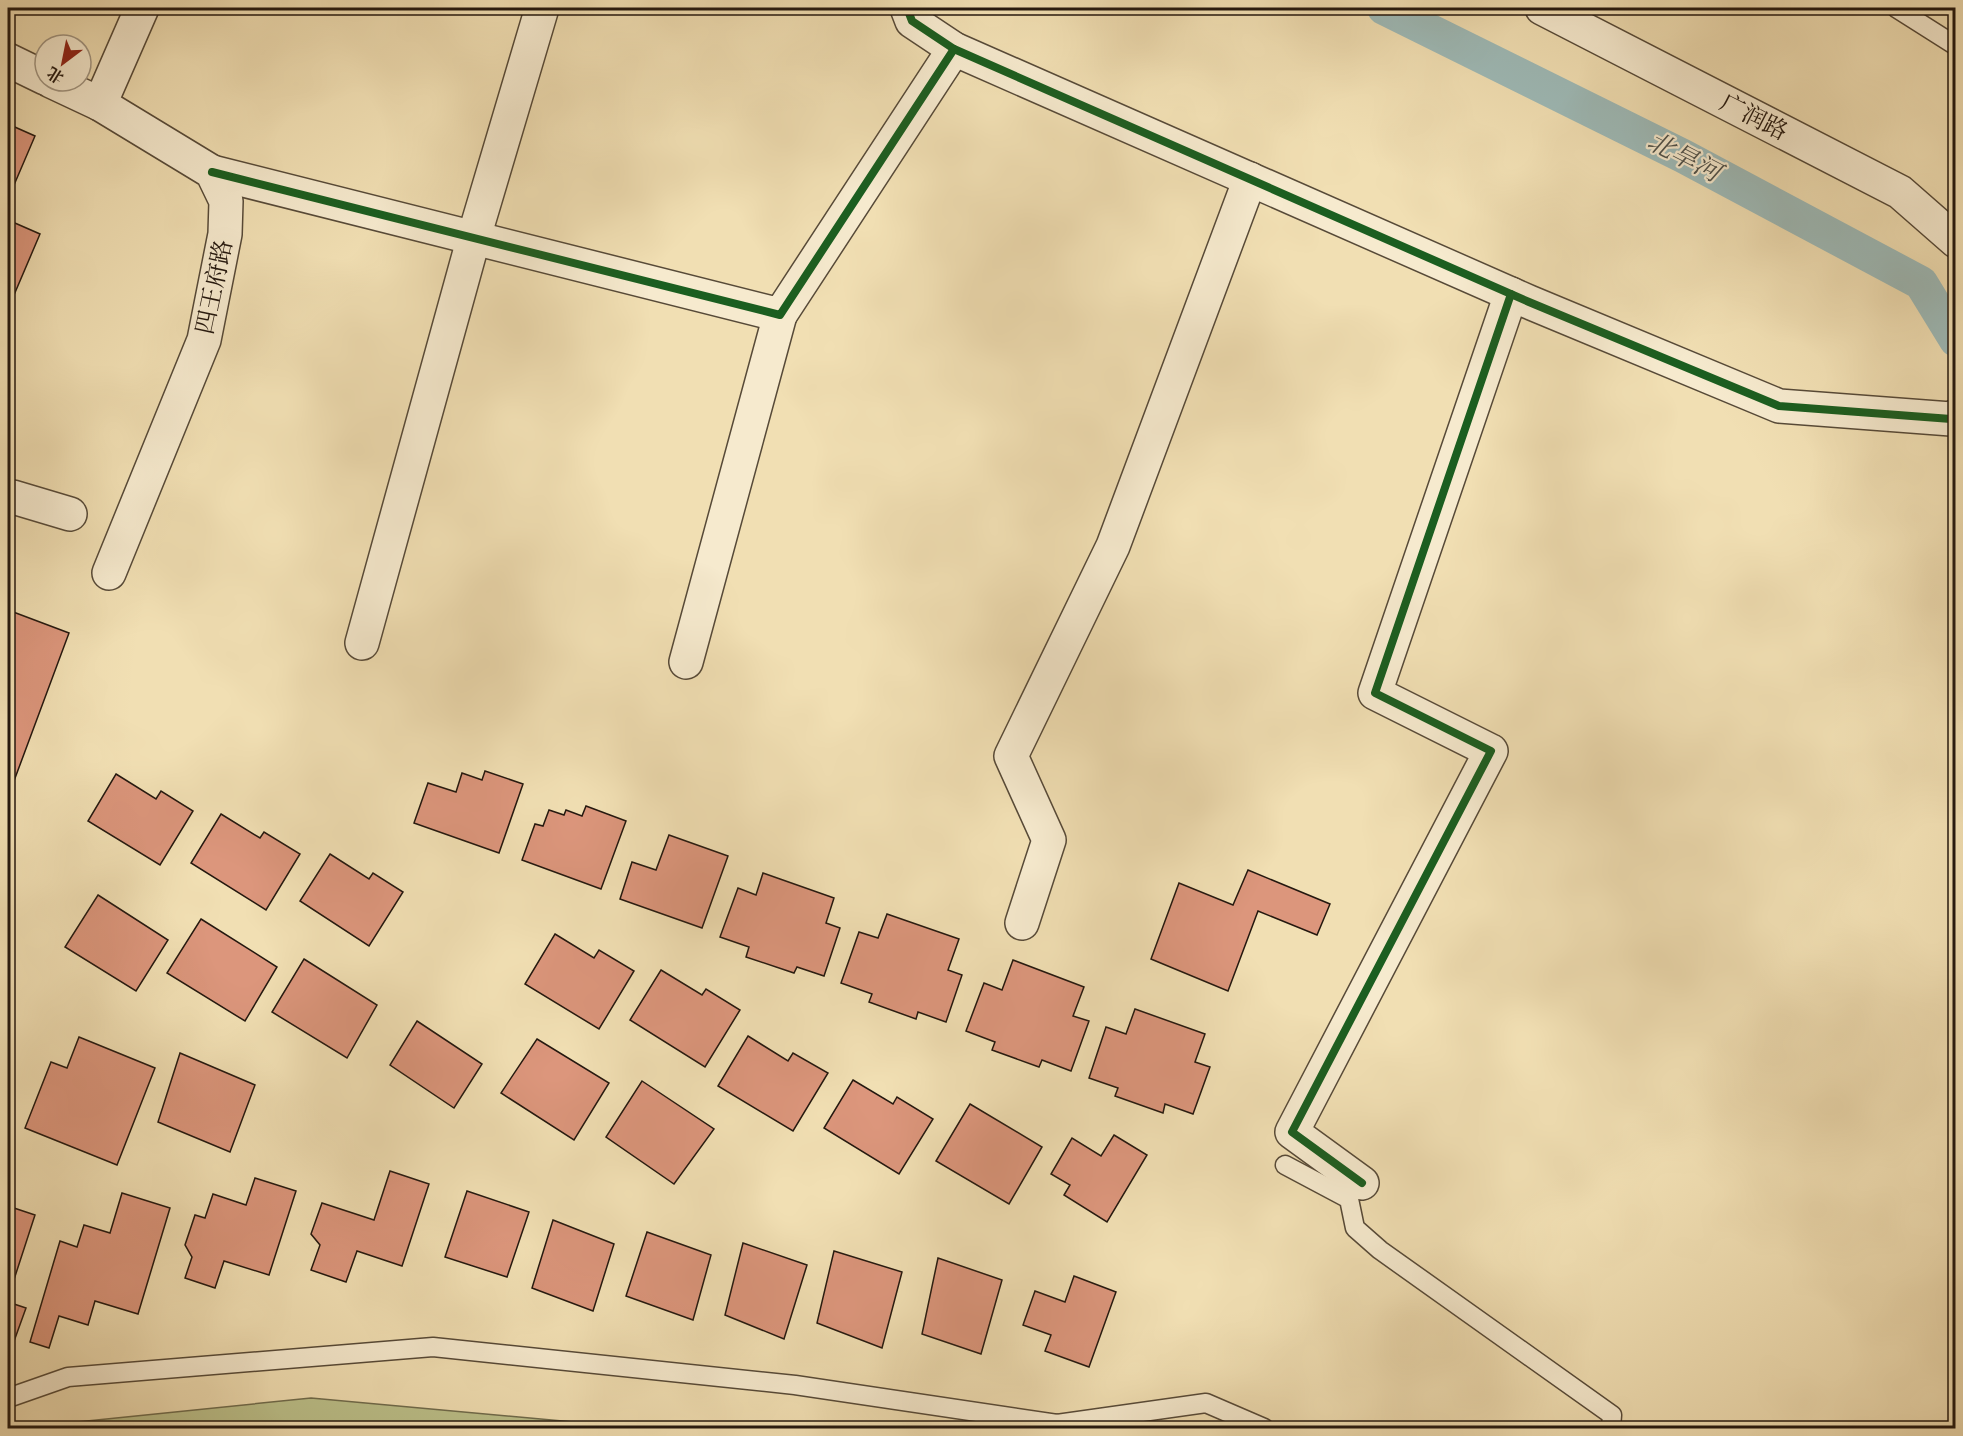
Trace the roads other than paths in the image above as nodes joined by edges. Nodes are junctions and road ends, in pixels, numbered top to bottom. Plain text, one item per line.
1 (142, 8) edge
2 (542, 8) edge
3 (907, 8) edge
4 (1542, 8) edge
5 (1896, 8) edge
6 (1956, 46) edge
7 (954, 49) junction
8 (8, 60) edge
9 (33, 72) edge
10 (77, 93) edge
11 (100, 104) junction
12 (212, 172) junction
13 (1250, 179) junction
14 (474, 237) junction
15 (1956, 241) edge
16 (1511, 294) junction
17 (780, 315) junction
18 (1954, 422) edge
19 (8, 498) edge
20 (70, 514) dead end
21 (109, 573) dead end
22 (362, 643) dead end
23 (686, 662) dead end
24 (1022, 924) dead end
25 (1285, 1165) dead end
26 (1362, 1183) dead end
27 (8, 1398) edge
28 (1264, 1428) edge
29 (1611, 1428) edge

1 - 11 street
2 - 14 street
3 - 7 street
4 - 15 street, 广润路
5 - 6 lane
7 - 13 street
7 - 17 street
8 - 9 street
10 - 11 street
11 - 12 street
12 - 14 street
12 - 21 street, 四王府路
13 - 16 street
13 - 24 street
14 - 17 street
14 - 22 street
16 - 18 street
16 - 26 street
17 - 23 street
19 - 20 street
25 - 29 lane
27 - 28 lane

